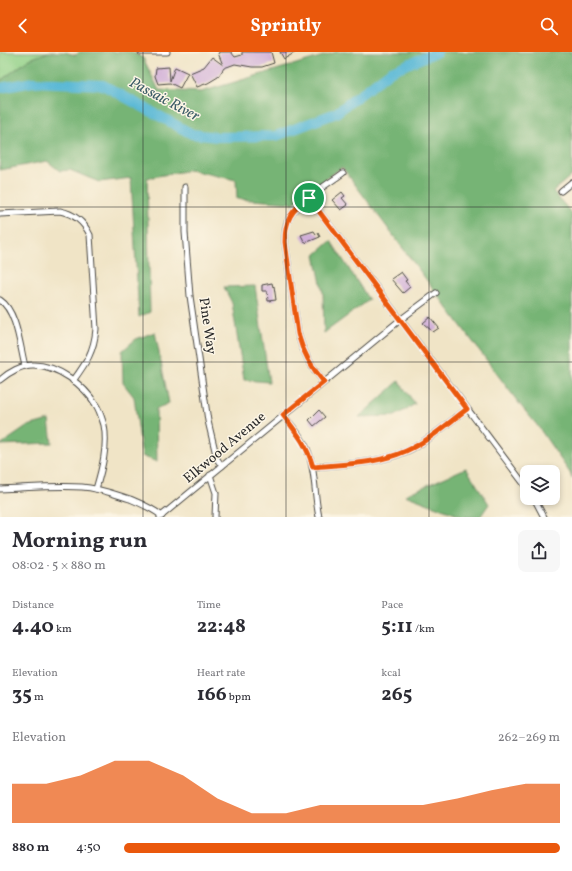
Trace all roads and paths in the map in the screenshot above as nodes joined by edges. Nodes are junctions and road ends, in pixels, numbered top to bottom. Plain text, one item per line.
1 (141, 52) edge
2 (167, 52) edge
3 (343, 173) dead end
4 (572, 182) edge
5 (185, 187) dead end
6 (561, 191) dead end
7 (309, 198) junction
8 (0, 214) edge
9 (436, 293) dead end
10 (0, 300) edge
11 (400, 320) junction
12 (25, 366) junction
13 (0, 380) edge
14 (73, 381) junction
15 (324, 382) junction
16 (467, 409) junction
17 (283, 415) junction
18 (222, 466) junction
19 (313, 467) junction
20 (210, 475) junction
21 (520, 479) edge
22 (0, 489) edge
23 (96, 489) junction
24 (538, 505) edge
25 (161, 516) edge
26 (215, 517) edge
27 (319, 517) edge
28 (544, 517) edge

1 - 2 street
3 - 7 street
4 - 6 street
5 - 18 street, Pine Way
7 - 11 street
7 - 15 street
8 - 14 street
9 - 11 street, Elkwood Avenue
10 - 12 street
11 - 15 street, Elkwood Avenue
11 - 16 street
12 - 13 street
12 - 14 street
14 - 23 street
15 - 17 street, Elkwood Avenue
16 - 19 street
16 - 21 street
17 - 18 street, Elkwood Avenue
17 - 19 street
18 - 20 street, Elkwood Avenue
19 - 27 street
20 - 25 street, Elkwood Avenue
20 - 26 street
22 - 23 street
23 - 25 street
24 - 28 street

